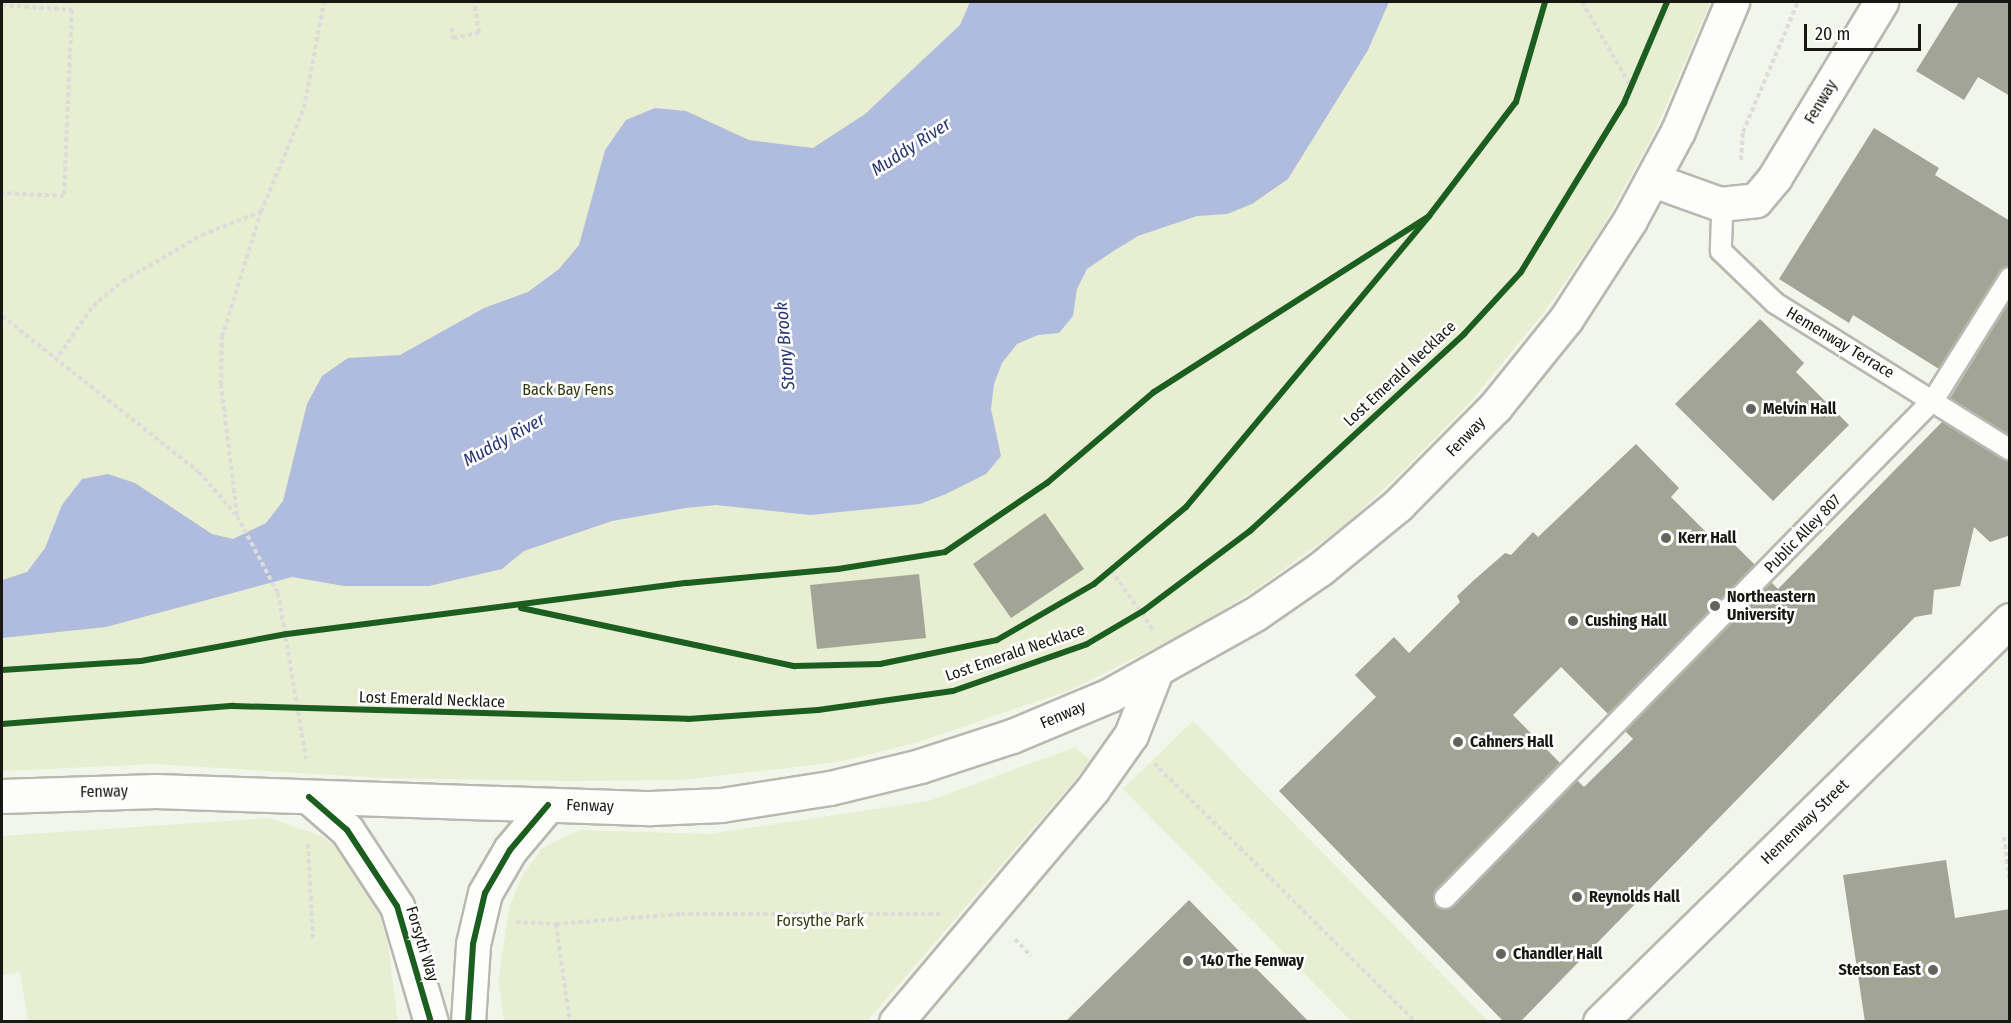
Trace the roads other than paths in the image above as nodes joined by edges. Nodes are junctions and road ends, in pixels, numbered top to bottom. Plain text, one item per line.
1 (1732, 2) edge
2 (1881, 2) edge
3 (1653, 180) junction
4 (1727, 203) junction
5 (2010, 278) edge
6 (1934, 399) junction
7 (2010, 450) edge
8 (2010, 620) edge
9 (1156, 671) junction
10 (309, 784) junction
11 (2, 796) edge
12 (548, 805) junction
13 (1445, 898) dead end
14 (431, 1022) edge
15 (468, 1022) edge
16 (896, 1022) edge
17 (1600, 1022) edge

1 - 3 main road, Fenway
2 - 4 main road, Fenway
3 - 4 main road, Fenway
3 - 9 main road, Fenway
4 - 6 lane, Hemenway Terrace
5 - 6 lane, Public Alley 807
6 - 7 lane, Hemenway Terrace
6 - 13 lane, Public Alley 807
8 - 17 main road, Hemenway Street
9 - 12 main road, Fenway
9 - 16 main road
10 - 11 main road, Fenway
10 - 12 main road, Fenway
10 - 14 main road, Forsyth Way
12 - 15 main road

